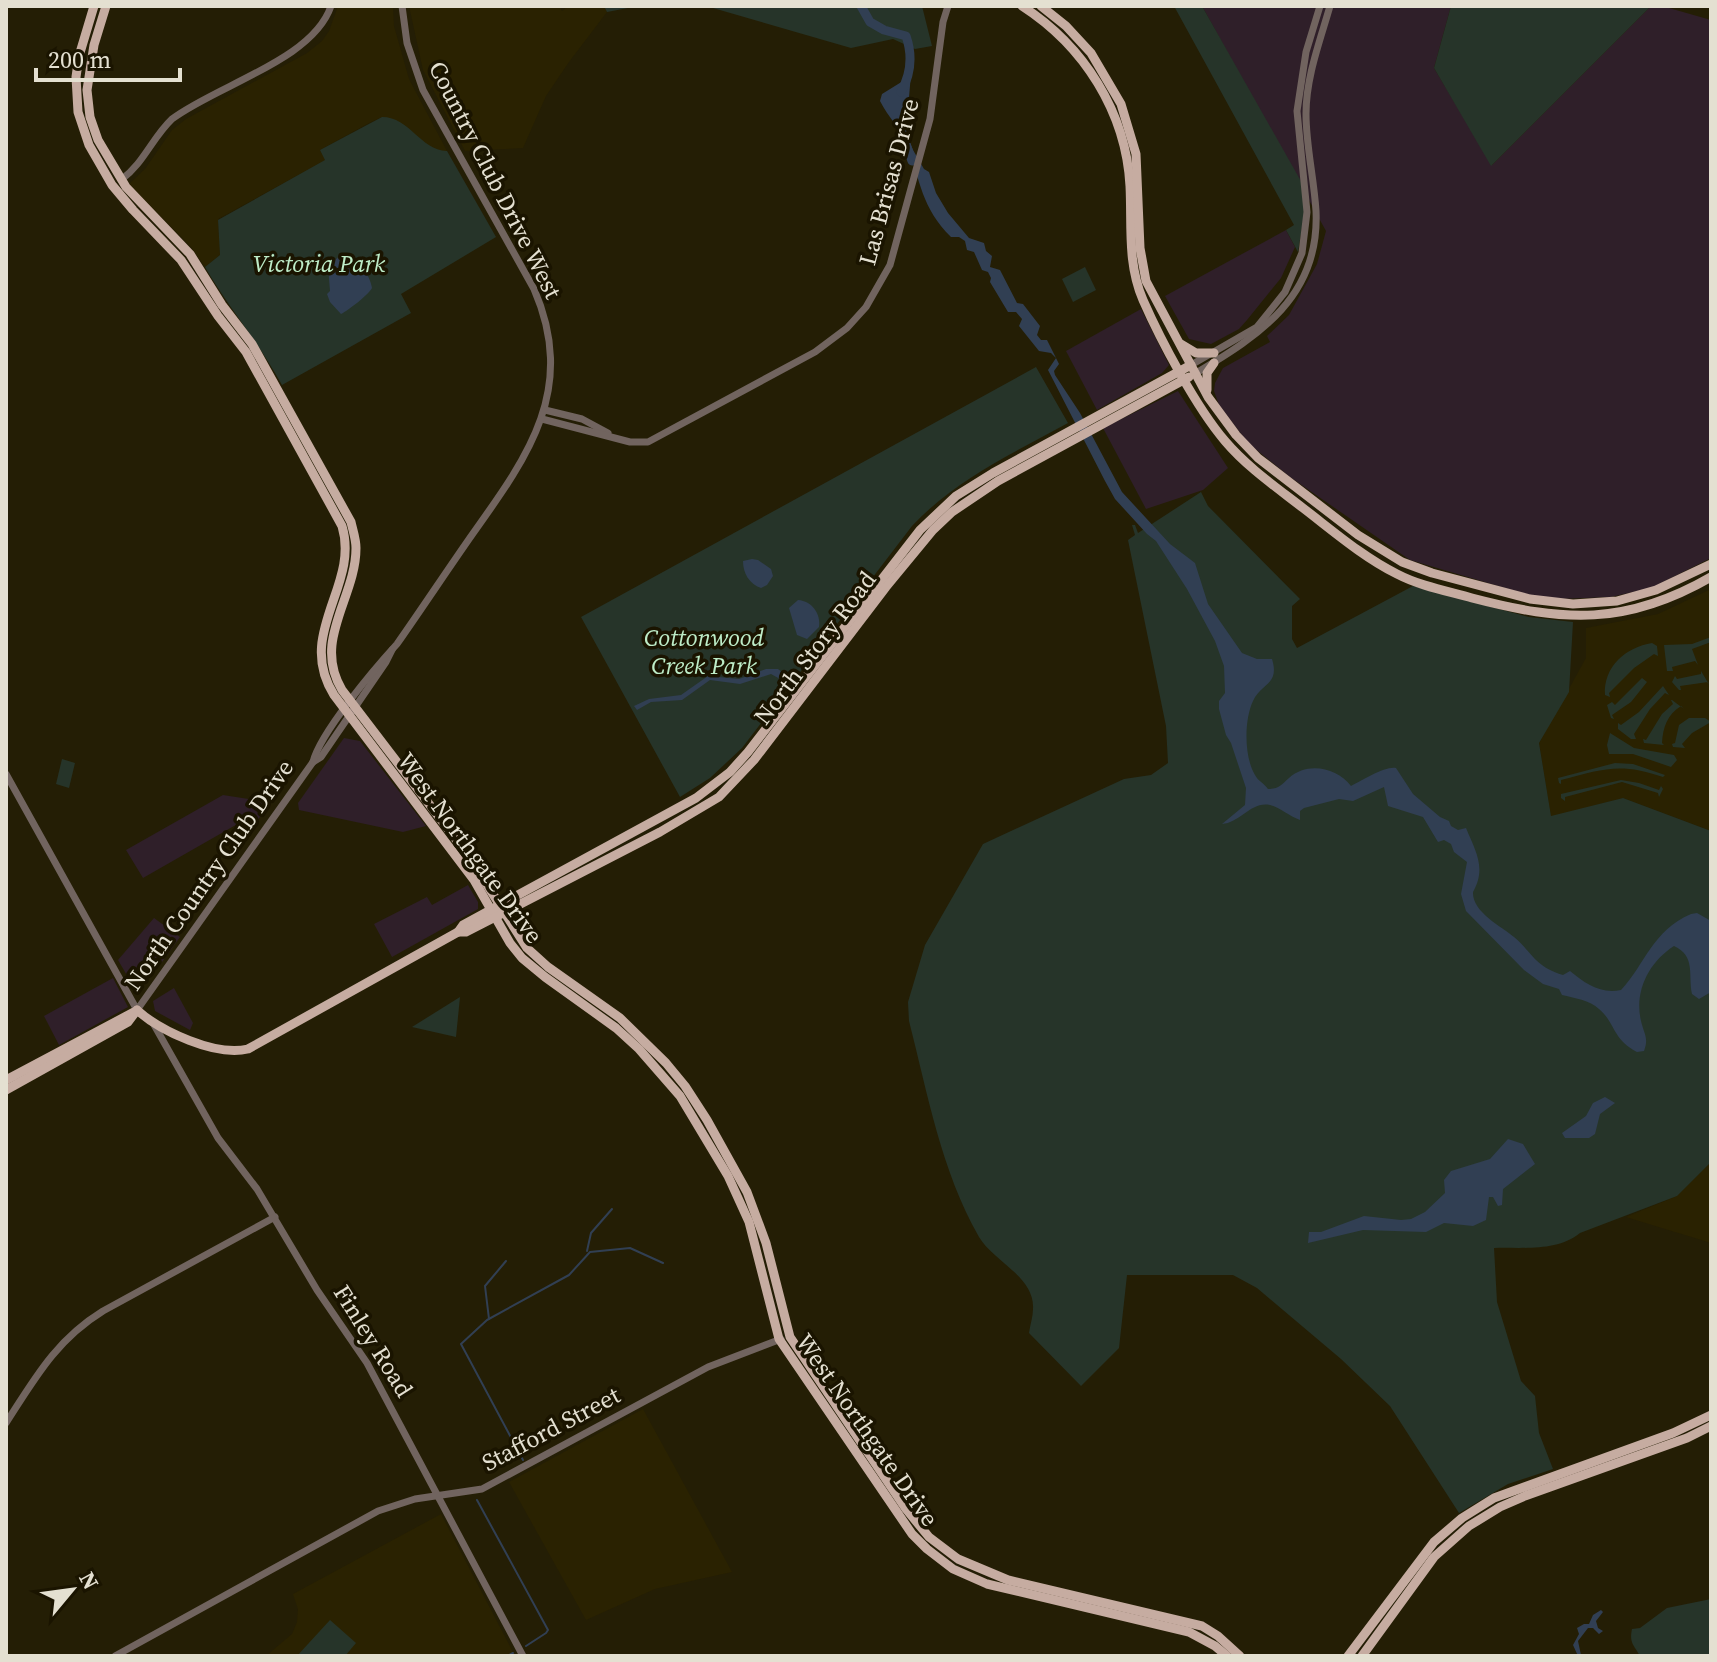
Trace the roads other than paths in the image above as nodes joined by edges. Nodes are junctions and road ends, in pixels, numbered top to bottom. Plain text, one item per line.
1 (94, 6) edge
2 (106, 6) edge
3 (331, 6) edge
4 (402, 6) edge
5 (948, 6) edge
6 (1022, 6) edge
7 (1041, 6) edge
8 (1320, 6) edge
9 (1330, 6) edge
10 (88, 24) junction
11 (99, 27) junction
12 (85, 118) junction
13 (1125, 149) junction
14 (121, 180) junction
15 (1139, 183) junction
16 (1311, 212) junction
17 (1177, 341) junction
18 (1214, 358) junction
19 (1193, 369) junction
20 (1183, 375) junction
21 (1208, 397) junction
22 (544, 415) junction
23 (1244, 461) junction
24 (1291, 483) junction
25 (337, 505) junction
26 (1711, 564) edge
27 (1711, 577) edge
28 (1502, 591) junction
29 (1499, 605) junction
30 (350, 709) junction
31 (6, 774) edge
32 (497, 911) junction
33 (137, 1010) junction
34 (153, 1023) junction
35 (172, 1034) junction
36 (167, 1050) junction
37 (172, 1058) junction
38 (6, 1080) edge
39 (6, 1090) edge
40 (275, 1217) junction
41 (790, 1337) junction
42 (779, 1339) junction
43 (1711, 1415) edge
44 (6, 1423) edge
45 (1711, 1426) edge
46 (438, 1495) junction
47 (1361, 1651) edge
48 (115, 1656) edge
49 (523, 1656) edge
50 (1227, 1656) edge
51 (1240, 1656) edge
52 (1348, 1656) edge

1 - 10 main road, West Northgate Drive
2 - 11 main road, West Northgate Drive
3 - 14 street
4 - 22 street, Country Club Drive West
5 - 22 street, Las Brisas Drive
6 - 13 main road
7 - 15 main road
8 - 16 street
9 - 16 street
10 - 11 main road
10 - 12 main road, West Northgate Drive
11 - 12 main road, West Northgate Drive
12 - 14 main road, West Northgate Drive
12 - 25 main road, West Northgate Drive
13 - 15 main road
13 - 20 main road
14 - 25 main road, West Northgate Drive
15 - 17 main road
16 - 18 street
17 - 18 main road
17 - 19 main road
18 - 19 street
18 - 21 main road
19 - 20 main road, North Story Road
19 - 21 main road
20 - 23 main road
20 - 32 main road, North Story Road
21 - 24 main road
22 - 30 street, North Country Club Drive
23 - 24 main road
23 - 29 main road
24 - 28 main road
25 - 30 main road, West Northgate Drive
26 - 28 main road
27 - 29 main road
28 - 29 main road
30 - 32 main road, West Northgate Drive
30 - 33 street, North Country Club Drive
31 - 33 street
32 - 35 main road, North Story Road
32 - 41 main road, West Northgate Drive
32 - 42 main road, West Northgate Drive
33 - 34 main road, North Story Road
33 - 38 main road
33 - 39 main road
34 - 35 main road, North Story Road
34 - 36 street, Finley Road
35 - 36 street
35 - 37 street, Finley Road
36 - 37 street, Finley Road
37 - 40 street, Finley Road
40 - 44 street
40 - 46 street, Finley Road
41 - 42 street, Stafford Street
41 - 51 main road, West Northgate Drive
42 - 46 street, Stafford Street
42 - 50 main road, West Northgate Drive
43 - 47 main road
45 - 47 main road
46 - 48 street, Stafford Street
46 - 49 street, Finley Road
47 - 52 main road

